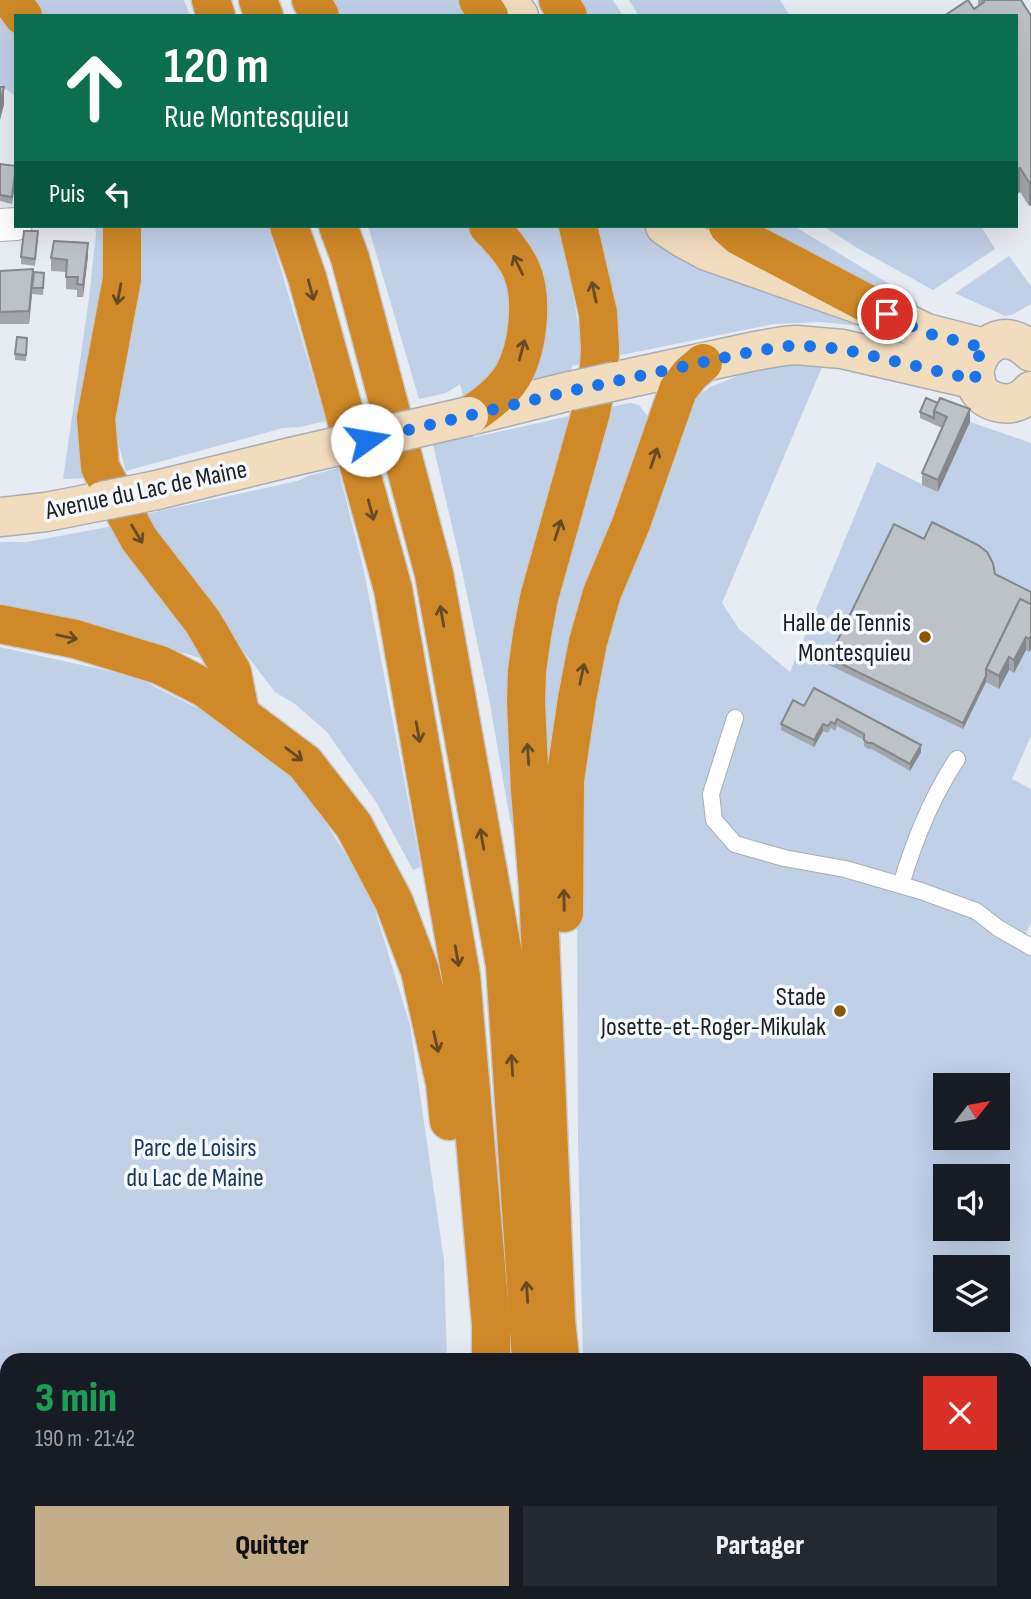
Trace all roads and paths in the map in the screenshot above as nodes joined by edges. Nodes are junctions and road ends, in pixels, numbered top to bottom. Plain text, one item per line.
1 (122, 228) edge
2 (290, 228) edge
3 (339, 228) edge
4 (490, 228) edge
5 (578, 228) edge
6 (668, 228) edge
7 (730, 228) edge
8 (887, 314) junction
9 (1029, 346) edge
10 (704, 363) junction
11 (980, 364) junction
12 (1027, 399) edge
13 (469, 416) junction
14 (0, 517) edge
15 (0, 624) edge
16 (240, 713) junction
17 (735, 718) dead end
18 (957, 759) dead end
19 (901, 885) junction
20 (1031, 947) edge
21 (470, 1353) edge
22 (491, 1353) edge
23 (531, 1353) edge
24 (560, 1353) edge
25 (567, 1353) edge

1 -> 16 highway
2 -> 22 highway
23 -> 3 highway
13 -> 4 highway
24 -> 5 highway
6 - 8 street
7 - 8 highway
8 - 11 street
9 - 11 street
10 - 11 street, Avenue du Lac de Maine
10 - 13 street, Avenue du Lac de Maine, bridge
25 -> 10 highway
11 - 12 street
13 - 14 street, Avenue du Lac de Maine, bridge
15 -> 16 highway
16 -> 21 highway
17 - 19 lane
18 - 19 lane
19 - 20 lane

